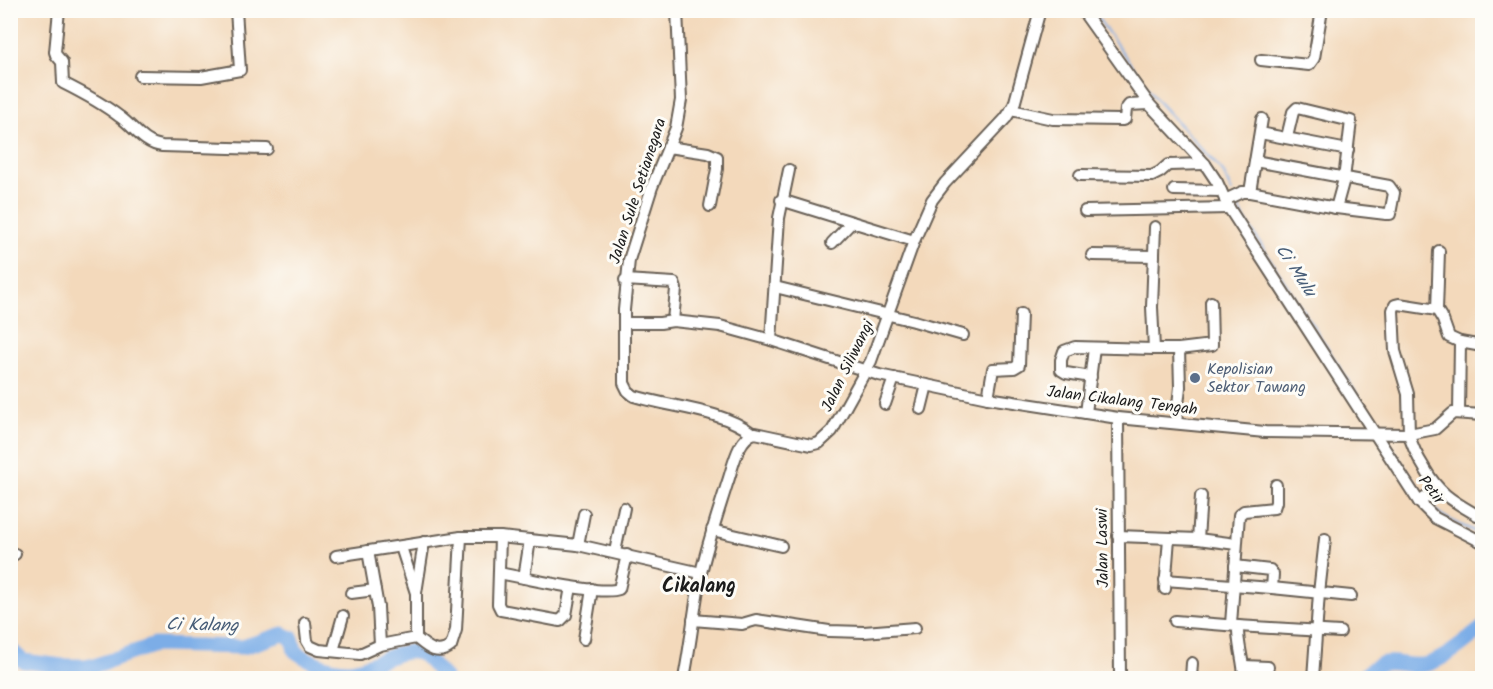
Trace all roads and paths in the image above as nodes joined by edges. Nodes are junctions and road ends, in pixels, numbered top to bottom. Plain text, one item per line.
1 (59, 10) edge
2 (236, 10) edge
3 (677, 10) edge
4 (1040, 10) edge
5 (1083, 10) edge
6 (1322, 10) edge
7 (1261, 60) dead end
8 (141, 76) dead end
9 (1149, 104) junction
10 (1011, 110) junction
11 (1262, 119) dead end
12 (1260, 133) junction
13 (1287, 137) junction
14 (668, 147) junction
15 (267, 149) dead end
16 (1348, 150) junction
17 (1255, 161) junction
18 (1205, 164) junction
19 (789, 170) dead end
20 (1080, 175) dead end
21 (1344, 179) junction
22 (1174, 190) dead end
23 (1246, 192) junction
24 (1226, 199) junction
25 (782, 200) junction
26 (710, 206) dead end
27 (1336, 208) junction
28 (1085, 212) dead end
29 (852, 222) junction
30 (1155, 227) dead end
31 (914, 241) junction
32 (832, 243) dead end
33 (1438, 251) dead end
34 (1092, 255) dead end
35 (1154, 256) junction
36 (625, 280) junction
37 (775, 287) junction
38 (1211, 302) dead end
39 (1437, 310) junction
40 (1021, 314) dead end
41 (889, 315) junction
42 (674, 321) junction
43 (624, 323) junction
44 (963, 335) dead end
45 (771, 340) junction
46 (1460, 342) junction
47 (1482, 346) edge
48 (1094, 348) junction
49 (1154, 349) junction
50 (1179, 349) junction
51 (866, 371) junction
52 (1091, 377) junction
53 (894, 378) junction
54 (927, 385) junction
55 (988, 398) junction
56 (885, 404) dead end
57 (921, 409) dead end
58 (1459, 412) junction
59 (1086, 413) junction
60 (1482, 415) edge
61 (1118, 418) junction
62 (1176, 423) junction
63 (752, 433) junction
64 (1376, 434) junction
65 (1409, 434) junction
66 (1276, 485) dead end
67 (1201, 496) dead end
68 (1427, 497) junction
69 (624, 508) dead end
70 (584, 514) dead end
71 (1482, 518) edge
72 (712, 530) junction
73 (1118, 536) junction
74 (461, 537) junction
75 (500, 537) junction
76 (1169, 538) junction
77 (1198, 539) junction
78 (1325, 539) dead end
79 (530, 540) junction
80 (424, 542) junction
81 (1482, 542) edge
82 (1236, 544) junction
83 (578, 545) junction
84 (781, 546) dead end
85 (401, 547) junction
86 (368, 551) junction
87 (615, 552) junction
88 (627, 555) junction
89 (336, 556) dead end
90 (1235, 566) junction
91 (499, 573) junction
92 (701, 573) junction
93 (524, 578) junction
94 (1233, 586) junction
95 (571, 587) junction
96 (1272, 588) junction
97 (592, 589) junction
98 (375, 590) junction
99 (351, 593) dead end
100 (416, 593) junction
101 (1319, 593) junction
102 (1351, 596) dead end
103 (343, 616) dead end
104 (693, 620) junction
105 (1175, 621) dead end
106 (305, 623) dead end
107 (1234, 625) junction
108 (915, 628) dead end
109 (1317, 631) junction
110 (1340, 632) dead end
111 (416, 638) junction
112 (584, 639) dead end
113 (380, 645) junction
114 (333, 651) junction
115 (1192, 663) dead end
116 (1244, 666) junction
117 (1268, 667) dead end
118 (687, 678) edge
119 (1120, 678) edge
120 (1191, 678) edge
121 (1244, 678) edge
122 (1313, 678) edge

1 - 15 street
2 - 8 street
3 - 14 street, Jalan Sule Setianegara
4 - 10 street, Jalan Siliwangi
5 - 9 street, Petir
6 - 7 street
9 - 10 street
9 - 18 street, Petir
10 - 31 street, Jalan Siliwangi
11 - 12 street
12 - 13 street
12 - 17 street
13 - 16 street
13 - 16 street
14 - 26 street
14 - 36 street, Jalan Sule Setianegara
16 - 21 street
17 - 21 street
17 - 23 street
18 - 20 street
18 - 24 street, Petir
19 - 25 street
21 - 27 street
21 - 27 street
22 - 24 street
23 - 24 street
23 - 27 street
24 - 28 street
24 - 64 street, Petir
25 - 29 street
25 - 37 street
29 - 31 street
29 - 32 street
30 - 35 street
31 - 41 street, Jalan Siliwangi
33 - 39 street
34 - 35 street
35 - 49 street
36 - 42 street
36 - 43 street, Jalan Sule Setianegara
37 - 41 street
37 - 45 street
38 - 50 street
39 - 46 street
39 - 65 street
40 - 55 street
41 - 44 street
41 - 51 street, Jalan Siliwangi
42 - 43 street, Jalan Cikalang Tengah
42 - 45 street, Jalan Cikalang Tengah
43 - 63 street, Jalan Sule Setianegara
45 - 51 street, Jalan Cikalang Tengah
46 - 47 street
46 - 58 street
48 - 49 street
48 - 52 street
48 - 52 street
49 - 50 street
50 - 62 street
51 - 53 street, Jalan Cikalang Tengah
51 - 63 street, Jalan Siliwangi
52 - 59 street
53 - 54 street, Jalan Cikalang Tengah
53 - 56 street
54 - 55 street, Jalan Cikalang Tengah
54 - 57 street
55 - 59 street, Jalan Cikalang Tengah
58 - 60 street
58 - 65 street, Jalan Cikalang Tengah
59 - 61 street, Jalan Cikalang Tengah
61 - 62 street, Jalan Cikalang Tengah
61 - 73 street, Jalan Laswi
62 - 64 street, Jalan Cikalang Tengah
63 - 72 street
64 - 65 street, Jalan Cikalang Tengah
64 - 68 street, Petir
65 - 68 street
66 - 82 street
67 - 77 street
68 - 71 street
68 - 81 street, Petir
69 - 87 street
70 - 83 street
72 - 84 street
72 - 92 street
73 - 76 street
73 - 119 street, Jalan Laswi
74 - 75 street
74 - 80 street
74 - 111 street
75 - 79 street
75 - 91 street
76 - 77 street
76 - 94 street
77 - 82 street
78 - 101 street
79 - 83 street
79 - 93 street
80 - 85 street
80 - 100 street
82 - 90 street
83 - 87 street
85 - 86 street
85 - 100 street
86 - 89 street
86 - 98 street
87 - 88 street
88 - 92 street
88 - 97 street
90 - 94 street
90 - 96 street
91 - 93 street
91 - 95 street
92 - 104 street
93 - 95 street
94 - 96 street
94 - 107 street
95 - 97 street
96 - 101 street
97 - 112 street
98 - 99 street
98 - 113 street
100 - 111 street
101 - 102 street
101 - 109 street
103 - 114 street
104 - 108 street
104 - 118 street
105 - 107 street
106 - 114 street
107 - 109 street
107 - 116 street
109 - 110 street
109 - 122 street
111 - 113 street
113 - 114 street
115 - 120 street
116 - 117 street
116 - 121 street

